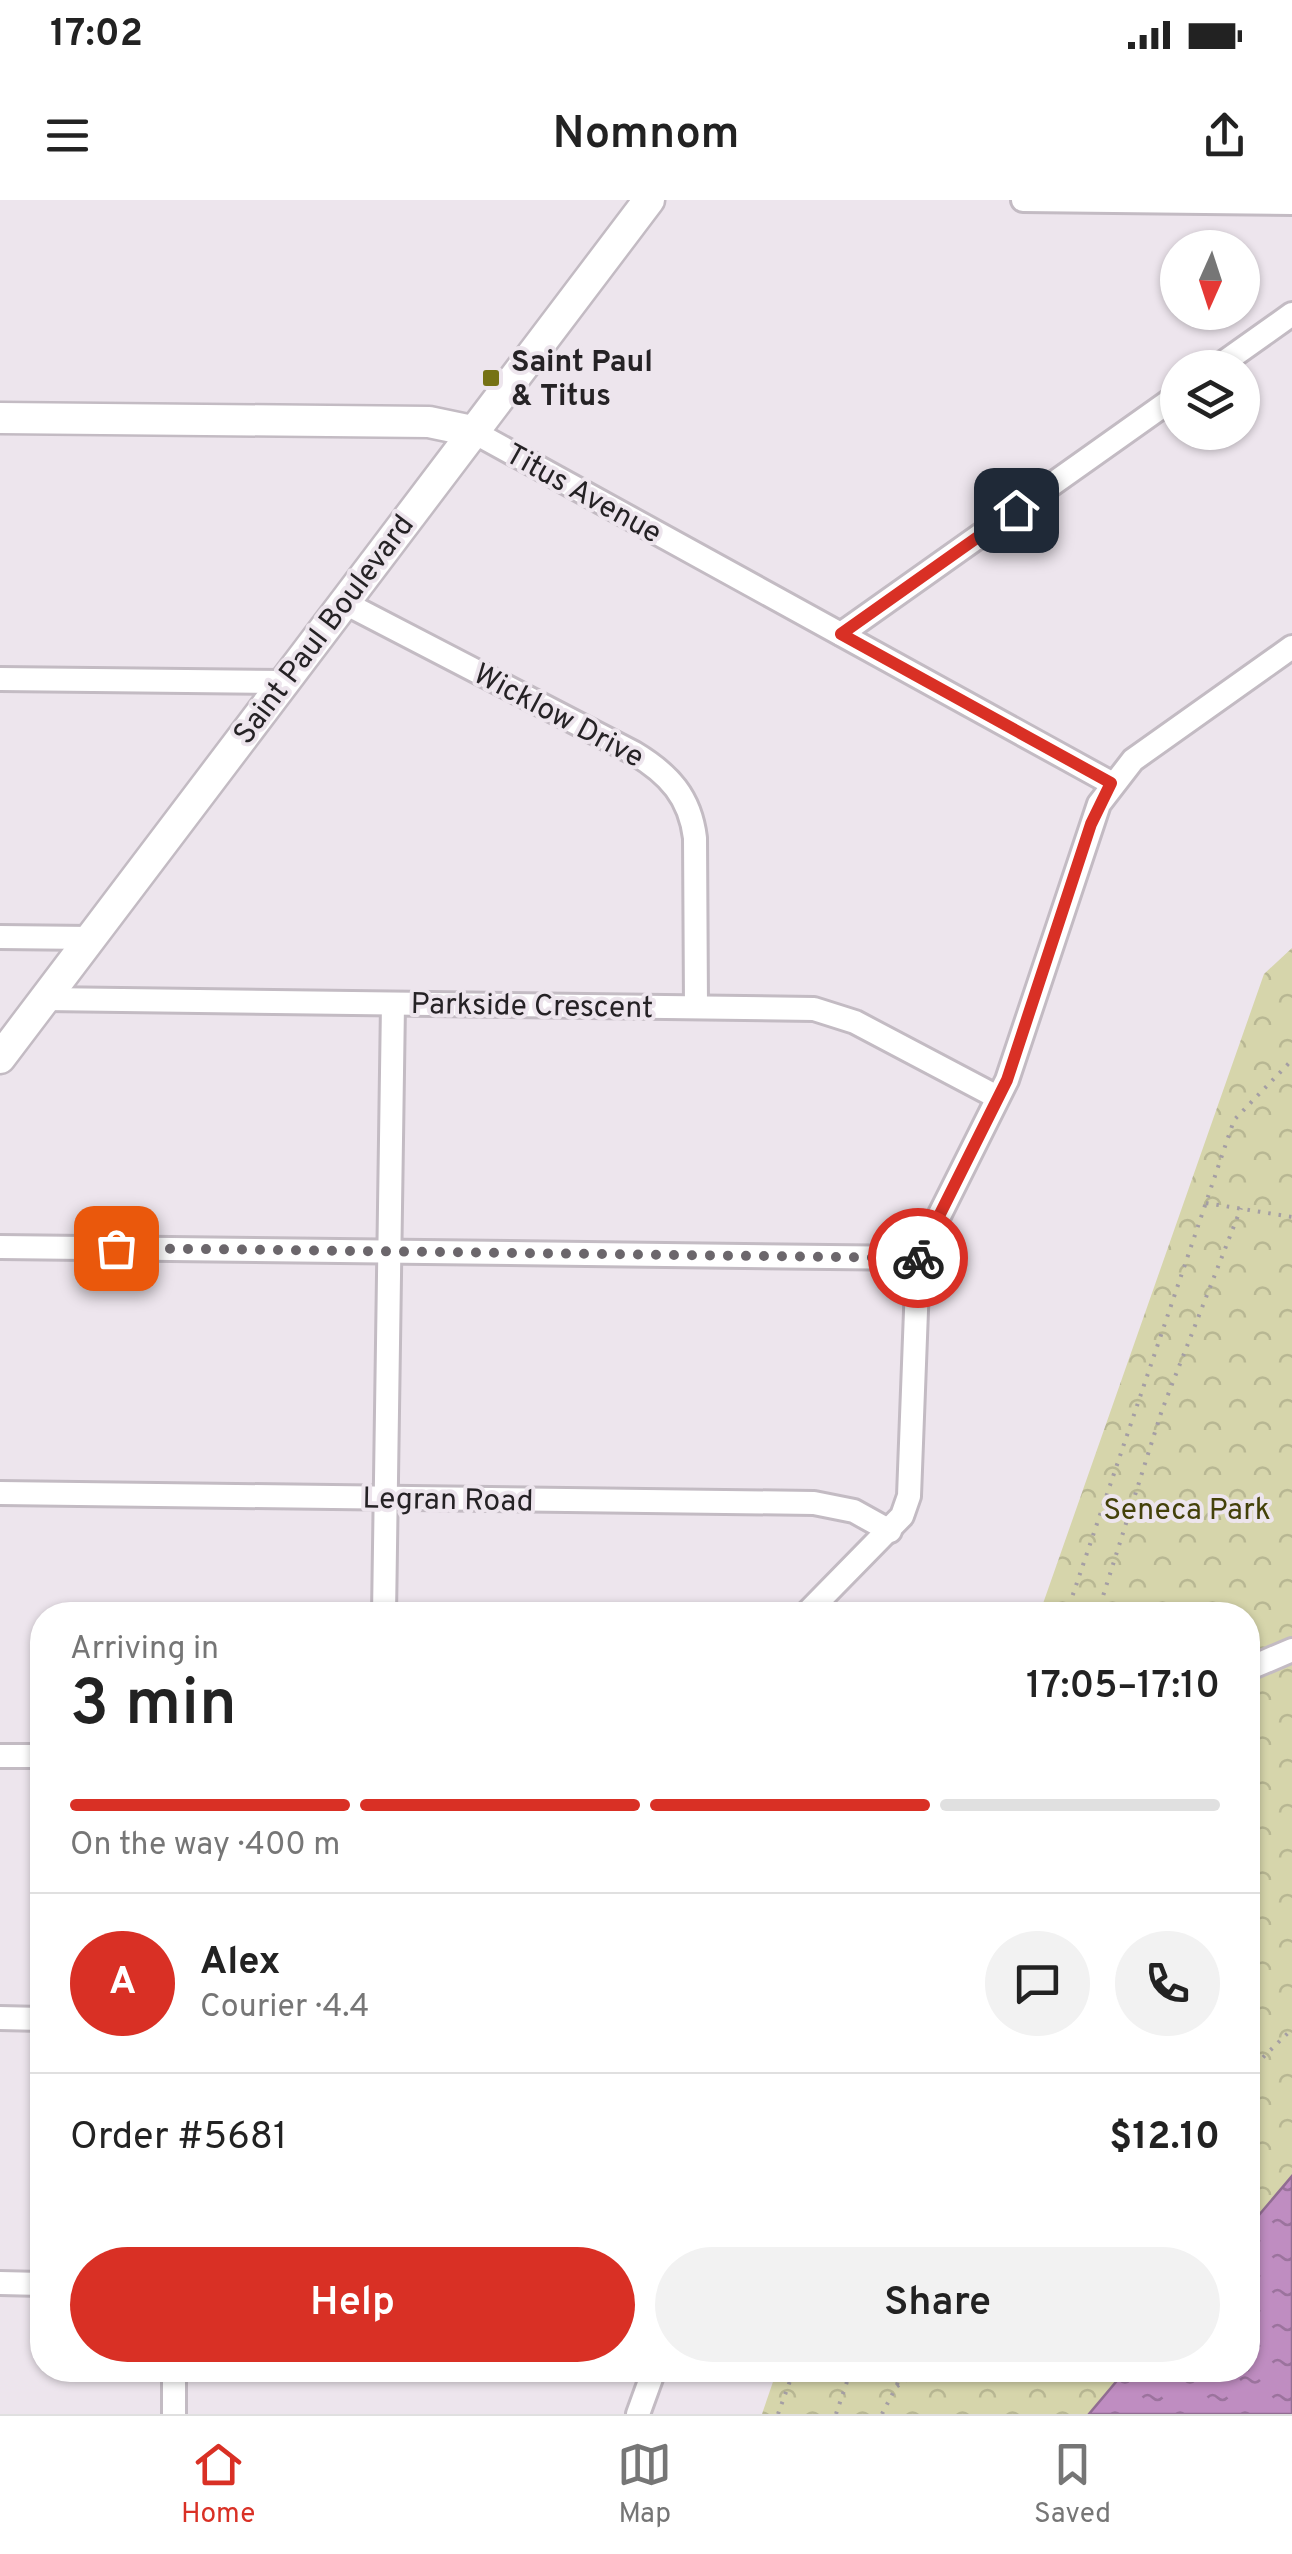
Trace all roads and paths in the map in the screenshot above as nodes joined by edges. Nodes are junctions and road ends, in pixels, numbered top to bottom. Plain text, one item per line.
1 (649, 200) edge
2 (1023, 200) edge
3 (1292, 203) edge
4 (1292, 314) edge
5 (1241, 350) edge
6 (1160, 408) edge
7 (0, 418) edge
8 (472, 431) junction
9 (344, 602) junction
10 (841, 634) junction
11 (1292, 647) edge
12 (0, 679) edge
13 (284, 682) junction
14 (1111, 783) junction
15 (0, 937) edge
16 (91, 938) junction
17 (45, 999) junction
18 (393, 1004) junction
19 (696, 1006) junction
20 (0, 1058) edge
21 (1292, 1060) edge
22 (997, 1097) junction
23 (1206, 1203) junction
24 (1240, 1208) junction
25 (1292, 1217) edge
26 (0, 1246) edge
27 (388, 1251) junction
28 (918, 1258) junction
29 (0, 1493) edge
30 (385, 1498) junction
31 (890, 1531) junction
32 (384, 1602) edge
33 (818, 1602) edge
34 (1070, 1602) edge
35 (1102, 1602) edge
36 (1292, 1650) edge
37 (1260, 1664) edge
38 (0, 1756) edge
39 (30, 1756) edge
40 (0, 2018) edge
41 (30, 2019) edge
42 (1292, 2028) edge
43 (1260, 2060) edge
44 (0, 2283) edge
45 (30, 2284) edge
46 (174, 2382) edge
47 (650, 2382) edge
48 (790, 2382) edge
49 (847, 2382) edge
50 (898, 2382) edge
51 (903, 2382) edge
52 (896, 2387) junction
53 (174, 2414) edge
54 (638, 2414) edge
55 (778, 2414) edge
56 (836, 2414) edge
57 (882, 2414) edge

1 - 8 main road, Saint Paul Boulevard
2 - 3 street
4 - 5 street
6 - 10 street
7 - 8 main road, Titus Avenue
8 - 9 main road, Saint Paul Boulevard
8 - 10 street, Titus Avenue
9 - 13 main road, Saint Paul Boulevard
9 - 19 street, Wicklow Drive
10 - 14 street, Titus Avenue
11 - 14 street
12 - 13 street
13 - 16 main road, Saint Paul Boulevard
14 - 22 street
15 - 16 street
16 - 17 main road, Saint Paul Boulevard
17 - 18 street, Parkside Crescent
17 - 20 main road, Saint Paul Boulevard
18 - 19 street, Parkside Crescent
18 - 27 street
19 - 22 street, Parkside Crescent
21 - 23 path
22 - 28 street
23 - 24 path
23 - 34 path
24 - 25 path
24 - 35 path
26 - 27 street
27 - 28 street
27 - 30 street
28 - 31 street
29 - 30 street, Legran Road
30 - 31 street, Legran Road
30 - 32 street
31 - 33 street
36 - 37 street
38 - 39 street
40 - 41 street
42 - 43 path
44 - 45 street
46 - 53 street
47 - 54 street
48 - 55 path
49 - 56 path
50 - 52 path
51 - 52 path
52 - 57 path

